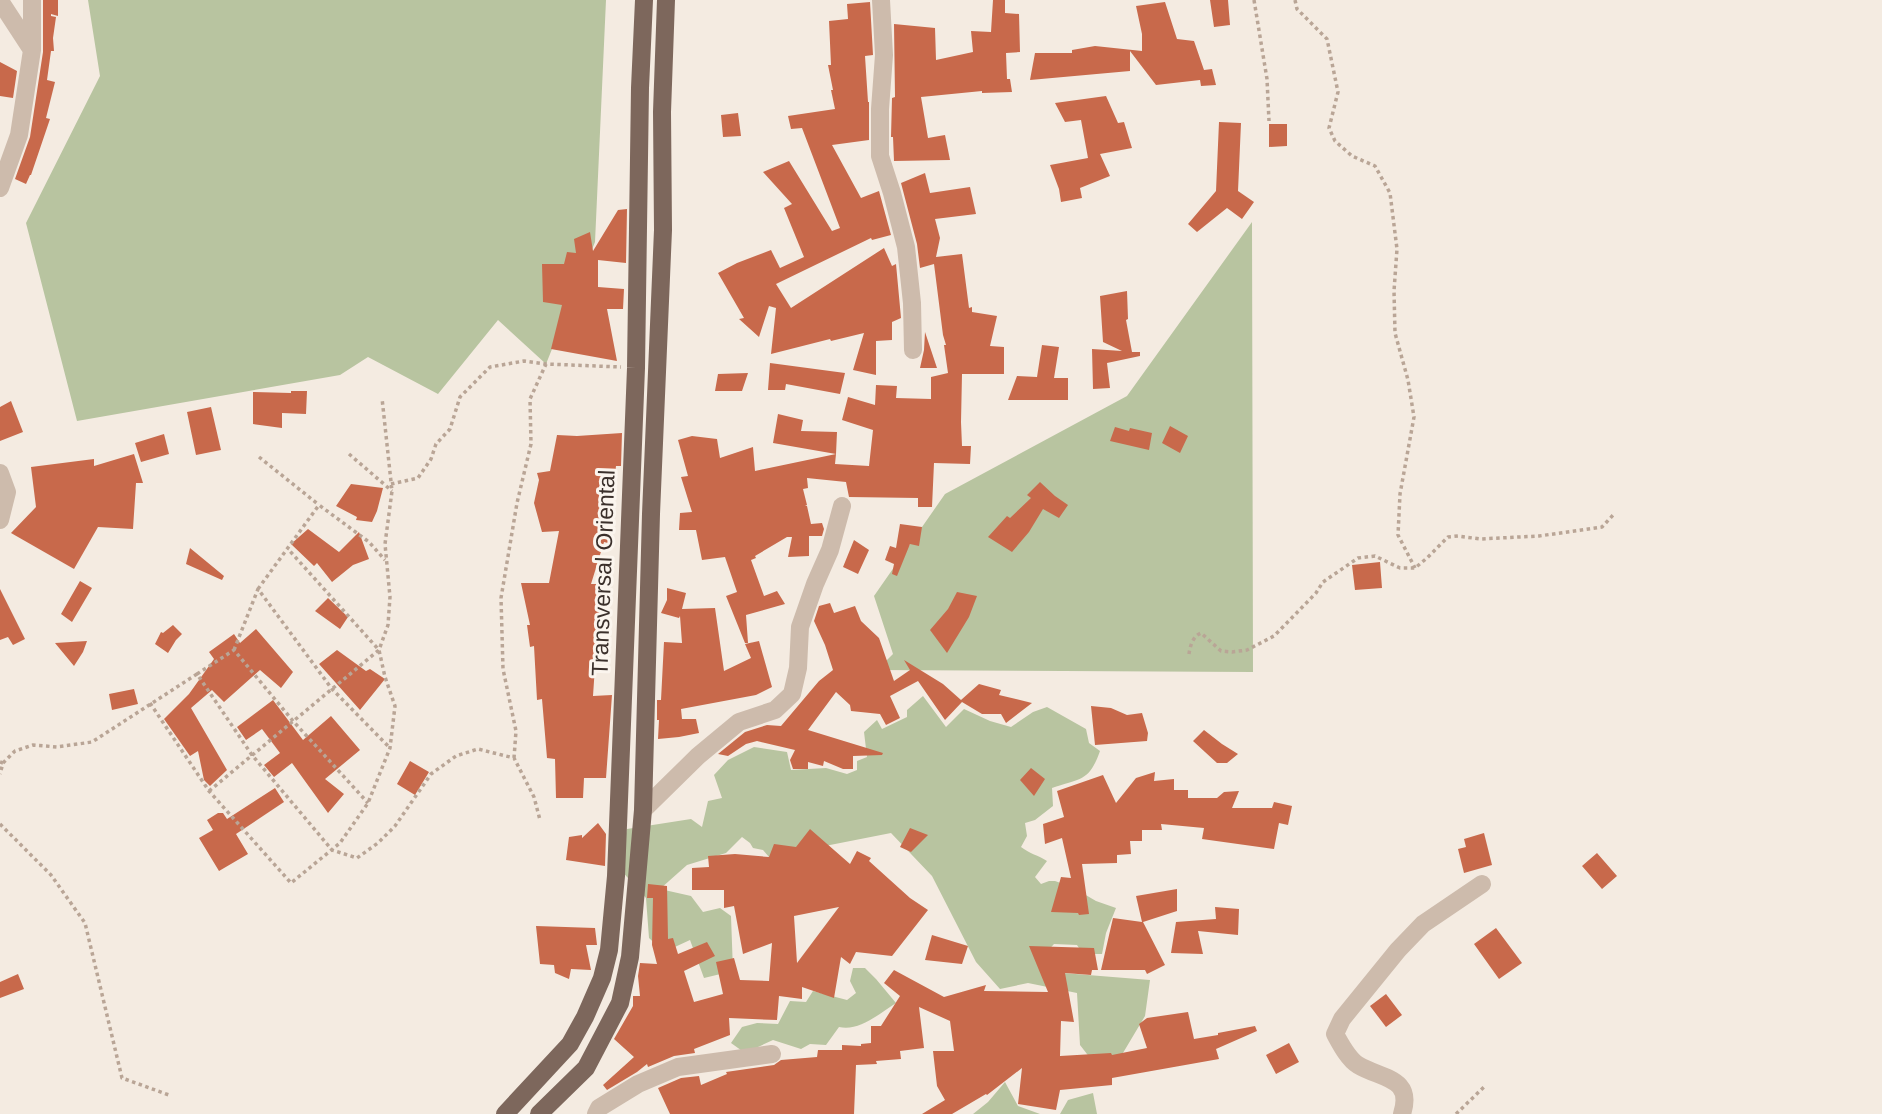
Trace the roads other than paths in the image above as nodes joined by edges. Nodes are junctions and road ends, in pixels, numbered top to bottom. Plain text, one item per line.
1 (32, 0) edge
2 (644, 0) edge
3 (666, 0) edge
4 (881, 0) edge
5 (0, 1) edge
6 (32, 50) junction
7 (1, 182) edge
8 (913, 350) dead end
9 (635, 374) junction
10 (656, 381) junction
11 (0, 472) edge
12 (842, 506) dead end
13 (0, 520) edge
14 (643, 810) junction
15 (1482, 884) dead end
16 (772, 1054) dead end
17 (505, 1114) edge
18 (539, 1114) edge
19 (596, 1114) edge
20 (1402, 1114) edge

1 - 6 street
2 - 9 main road, Transversal Oriental
3 - 10 main road, Transversal Oriental
4 - 8 street
5 - 6 street
6 - 7 street
9 - 10 main road
9 - 17 main road, Transversal Oriental
10 - 14 main road, Transversal Oriental
11 - 13 street
12 - 14 street
14 - 18 main road, Transversal Oriental
15 - 20 street
16 - 19 street

